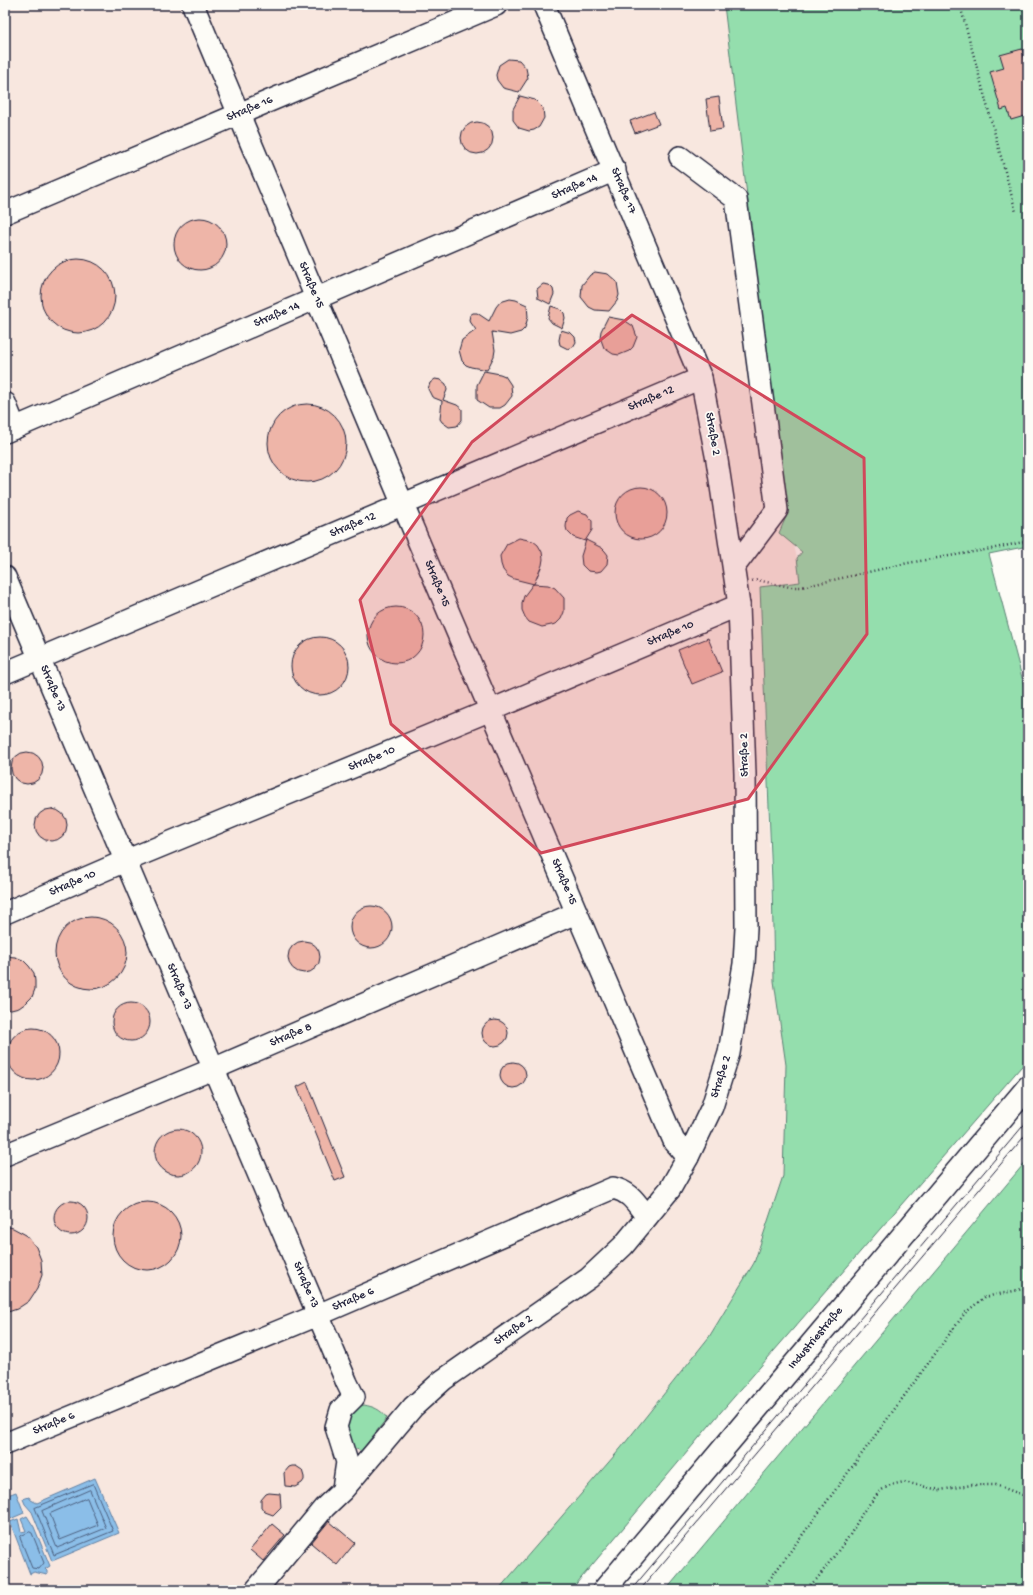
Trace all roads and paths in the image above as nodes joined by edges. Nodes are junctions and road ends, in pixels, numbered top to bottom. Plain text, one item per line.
1 (193, 5) edge
2 (496, 5) edge
3 (544, 5) edge
4 (960, 5) edge
5 (238, 114) junction
6 (680, 157) dead end
7 (615, 170) junction
8 (1016, 212) dead end
9 (5, 213) edge
10 (317, 299) junction
11 (701, 378) junction
12 (5, 404) edge
13 (10, 430) edge
14 (403, 505) junction
15 (1028, 541) edge
16 (5, 577) edge
17 (737, 586) junction
18 (40, 658) junction
19 (5, 673) edge
20 (491, 710) junction
21 (125, 861) junction
22 (5, 913) edge
23 (576, 913) junction
24 (213, 1068) junction
25 (1028, 1087) edge
26 (5, 1155) edge
27 (688, 1157) junction
28 (647, 1216) junction
29 (1028, 1288) edge
30 (318, 1315) junction
31 (5, 1444) edge
32 (343, 1490) junction
33 (1028, 1497) edge
34 (256, 1590) edge
35 (604, 1590) edge
36 (762, 1590) edge
37 (804, 1590) edge

1 - 5 lane, Straße 15
2 - 5 lane, Straße 16
3 - 7 lane, Straße 17
4 - 8 path
5 - 9 lane, Straße 16
5 - 10 lane, Straße 15
6 - 17 lane
7 - 10 lane, Straße 14
7 - 11 lane, Straße 17
10 - 13 lane, Straße 14
10 - 14 lane, Straße 15
11 - 14 lane, Straße 12
11 - 17 lane, Straße 2
12 - 13 lane
14 - 18 lane, Straße 12
14 - 20 lane, Straße 15
15 - 17 path
16 - 18 lane, Straße 13
17 - 20 lane, Straße 10
17 - 27 lane, Straße 2
18 - 19 lane, Straße 12
18 - 21 lane, Straße 13
20 - 21 lane, Straße 10
20 - 23 lane, Straße 15
21 - 22 lane, Straße 10
21 - 24 lane, Straße 13
23 - 24 lane, Straße 8
23 - 27 lane, Straße 15
24 - 26 lane, Straße 8
24 - 30 lane, Straße 13
25 - 35 main road, Industriestraße
27 - 28 lane, Straße 2
28 - 30 lane, Straße 6
28 - 32 lane, Straße 2
29 - 36 path
30 - 31 lane, Straße 6
30 - 32 lane, Straße 13
32 - 34 lane, Straße 2
33 - 37 path

